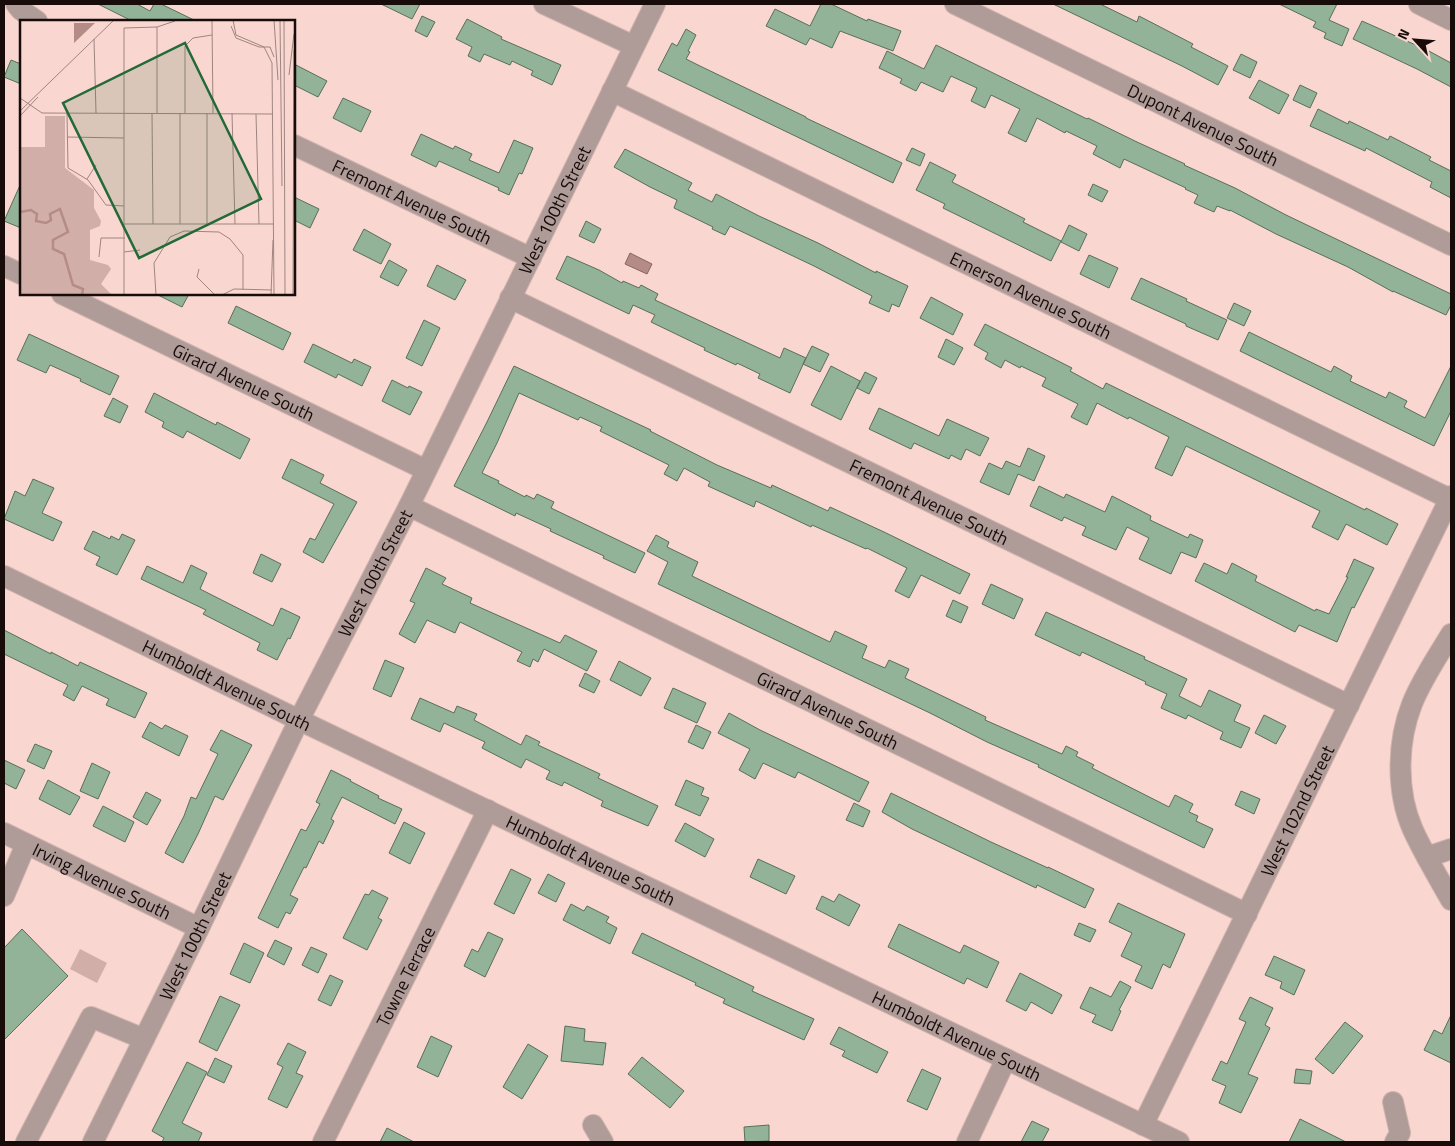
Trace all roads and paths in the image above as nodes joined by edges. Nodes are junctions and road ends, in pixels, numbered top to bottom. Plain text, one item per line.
1 (16, 4) edge
2 (544, 4) edge
3 (655, 4) edge
4 (955, 4) edge
5 (1419, 4) edge
6 (36, 20) edge
7 (1451, 20) edge
8 (634, 46) junction
9 (612, 91) junction
10 (295, 145) edge
11 (1451, 244) edge
12 (530, 258) junction
13 (4, 266) edge
14 (20, 274) edge
15 (64, 295) edge
16 (510, 298) junction
17 (426, 470) junction
18 (1451, 497) edge
19 (409, 506) junction
20 (4, 576) edge
21 (1451, 634) edge
22 (1349, 706) junction
23 (299, 720) junction
24 (488, 810) junction
25 (4, 833) edge
26 (26, 844) junction
27 (1451, 849) edge
28 (1427, 857) junction
29 (4, 896) edge
30 (1451, 900) edge
31 (1247, 914) junction
32 (199, 928) junction
33 (144, 1039) junction
34 (1006, 1059) junction
35 (1393, 1102) dead end
36 (1143, 1125) junction
37 (26, 1142) edge
38 (93, 1142) edge
39 (323, 1142) edge
40 (967, 1142) edge
41 (1179, 1142) edge
42 (1395, 1142) edge

1 - 6 street
2 - 8 street
3 - 8 street, West 100th Street
4 - 11 street, Dupont Avenue South
5 - 7 street
8 - 9 street, West 100th Street
9 - 12 street, West 100th Street
9 - 18 street, Emerson Avenue South
10 - 12 street, Fremont Avenue South
12 - 16 street, West 100th Street
13 - 14 street
15 - 17 street, Girard Avenue South
16 - 17 street, West 100th Street
16 - 22 street, Fremont Avenue South
17 - 19 street, West 100th Street
18 - 22 street, West 102nd Street
19 - 23 street, West 100th Street
19 - 31 street, Girard Avenue South
20 - 23 street, Humboldt Avenue South
21 - 28 street
22 - 31 street, West 102nd Street
23 - 24 street, Humboldt Avenue South
23 - 32 street, West 100th Street
24 - 34 street, Humboldt Avenue South
24 - 39 street, Towne Terrace
25 - 26 street, Irving Avenue South
26 - 29 street
26 - 32 street, Irving Avenue South
27 - 28 street
28 - 30 street
31 - 36 street, West 102nd Street
32 - 33 street, West 100th Street
33 - 37 street
33 - 38 street, West 100th Street
34 - 36 street, Humboldt Avenue South
34 - 40 street
35 - 42 street
36 - 41 street, Humboldt Avenue South

